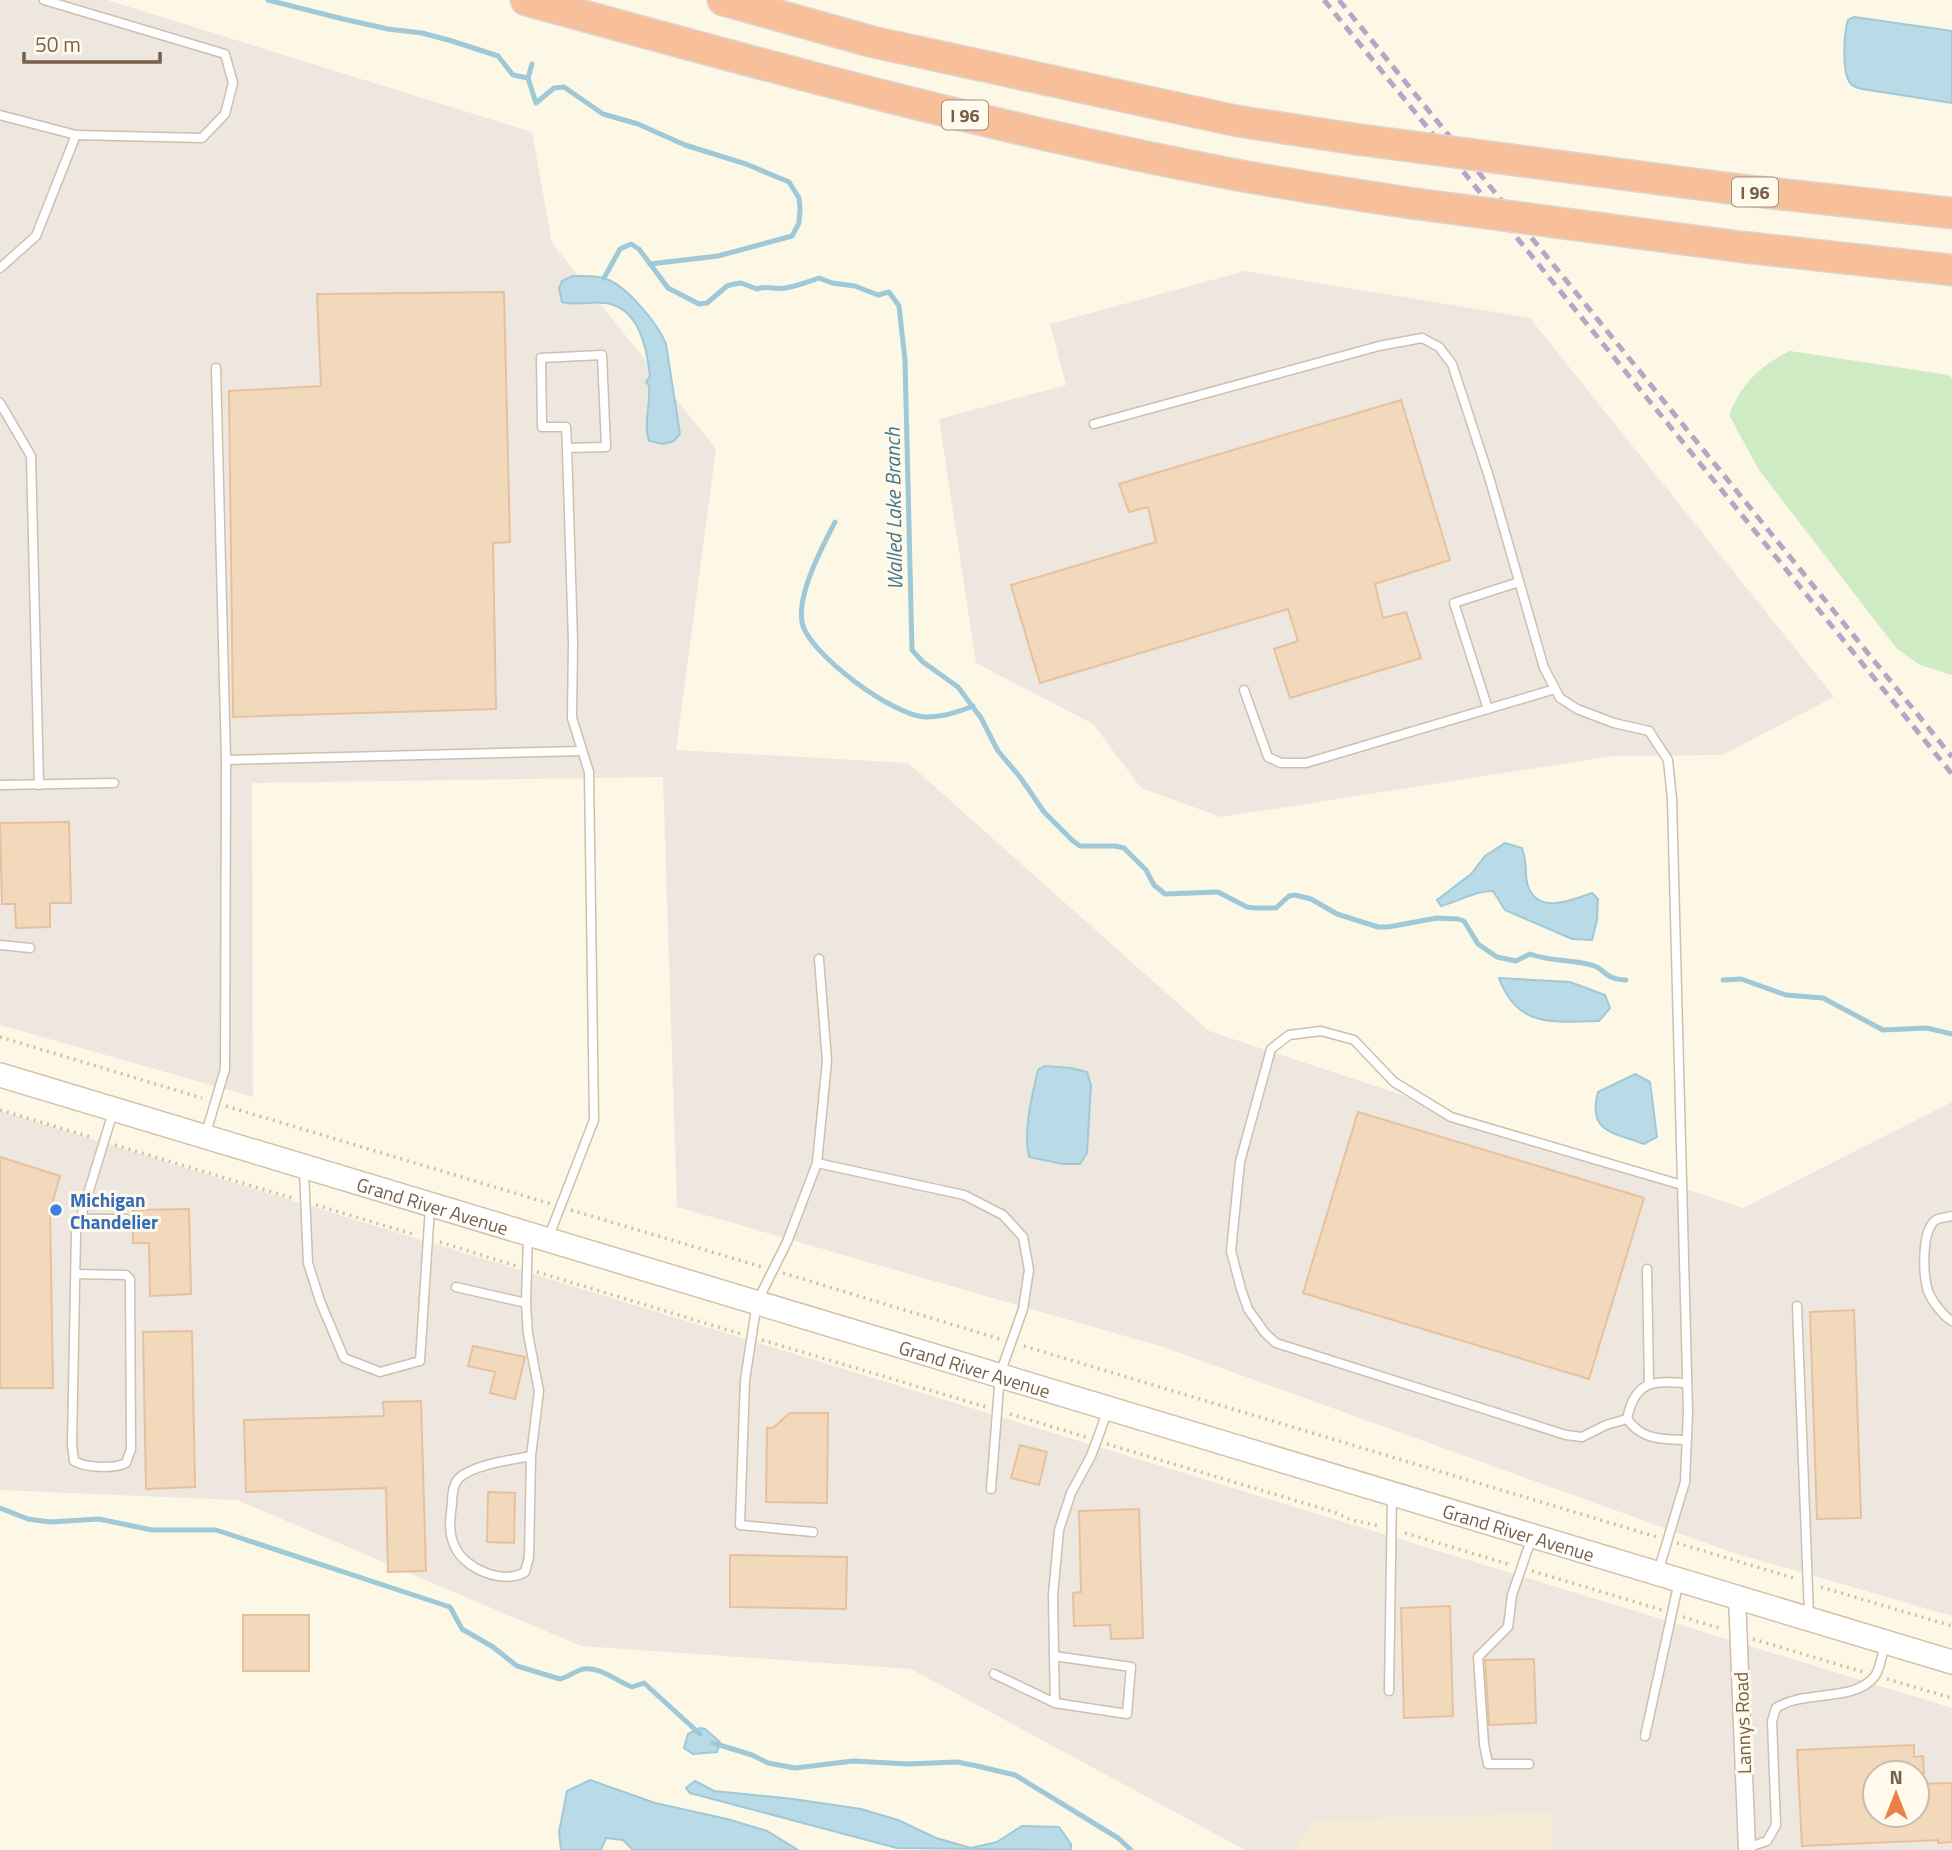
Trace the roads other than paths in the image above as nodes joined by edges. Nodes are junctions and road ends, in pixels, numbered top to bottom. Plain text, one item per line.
1 (44, 0) edge
2 (526, 0) edge
3 (723, 0) edge
4 (0, 115) edge
5 (76, 135) junction
6 (1952, 213) edge
7 (0, 268) edge
8 (1952, 270) edge
9 (216, 368) dead end
10 (0, 403) edge
11 (1094, 424) dead end
12 (567, 448) junction
13 (1519, 582) junction
14 (1555, 689) junction
15 (1244, 690) dead end
16 (1488, 709) junction
17 (582, 751) junction
18 (226, 760) junction
19 (114, 783) dead end
20 (0, 785) edge
21 (39, 785) junction
22 (0, 945) edge
23 (30, 948) dead end
24 (819, 959) dead end
25 (0, 1075) edge
26 (113, 1109) junction
27 (205, 1136) junction
28 (817, 1163) junction
29 (304, 1166) junction
30 (1682, 1185) junction
31 (430, 1204) junction
32 (1952, 1216) edge
33 (80, 1219) junction
34 (126, 1219) dead end
35 (538, 1236) junction
36 (1647, 1269) dead end
37 (75, 1274) junction
38 (456, 1287) dead end
39 (757, 1302) junction
40 (526, 1303) junction
41 (1797, 1306) dead end
42 (1952, 1321) edge
43 (1000, 1374) junction
44 (1649, 1384) junction
45 (1687, 1384) junction
46 (1109, 1407) junction
47 (1627, 1419) junction
48 (1686, 1440) junction
49 (531, 1456) junction
50 (991, 1489) dead end
51 (1392, 1492) junction
52 (813, 1532) dead end
53 (1533, 1534) junction
54 (1669, 1575) junction
55 (1737, 1596) junction
56 (1810, 1618) junction
57 (1886, 1641) junction
58 (1054, 1656) junction
59 (1952, 1662) edge
60 (994, 1674) dead end
61 (1389, 1691) dead end
62 (1055, 1703) junction
63 (1645, 1736) dead end
64 (1528, 1764) dead end
65 (1746, 1849) edge

1 - 5 lane
2 - 8 highway, I 96, bridge
3 - 6 highway, I 96, bridge
4 - 5 lane
5 - 7 lane
9 - 18 lane
10 - 21 lane
11 - 13 lane
12 - 12 lane
12 - 17 lane
13 - 14 lane
13 - 16 lane
14 - 16 lane
14 - 30 lane
15 - 16 lane
17 - 18 lane
17 - 35 lane
18 - 27 lane
19 - 21 lane
20 - 21 lane
22 - 23 lane
24 - 28 lane
25 - 26 main road, Grand River Avenue
26 - 27 main road, Grand River Avenue
26 - 33 lane
27 - 29 main road, Grand River Avenue
28 - 39 lane
28 - 43 lane
29 - 31 main road, Grand River Avenue
29 - 31 lane
30 - 45 lane
30 - 47 lane
31 - 35 main road, Grand River Avenue
32 - 42 lane
33 - 34 lane
33 - 37 lane
35 - 39 main road, Grand River Avenue
35 - 40 lane
36 - 44 lane
37 - 37 lane
38 - 40 lane
39 - 43 main road, Grand River Avenue
39 - 52 lane
40 - 49 lane
41 - 56 lane
43 - 46 main road, Grand River Avenue
43 - 50 lane
44 - 45 lane
44 - 47 lane
45 - 48 lane
46 - 51 main road, Grand River Avenue
46 - 58 lane
47 - 48 lane
48 - 54 lane
49 - 49 lane
51 - 53 main road, Grand River Avenue
51 - 61 lane
53 - 54 main road, Grand River Avenue
53 - 64 lane
54 - 55 main road, Grand River Avenue
54 - 63 lane
55 - 56 main road, Grand River Avenue
55 - 65 street, Lannys Road
56 - 57 main road, Grand River Avenue
57 - 59 main road, Grand River Avenue
57 - 65 lane
58 - 62 lane
58 - 62 lane
60 - 62 lane

